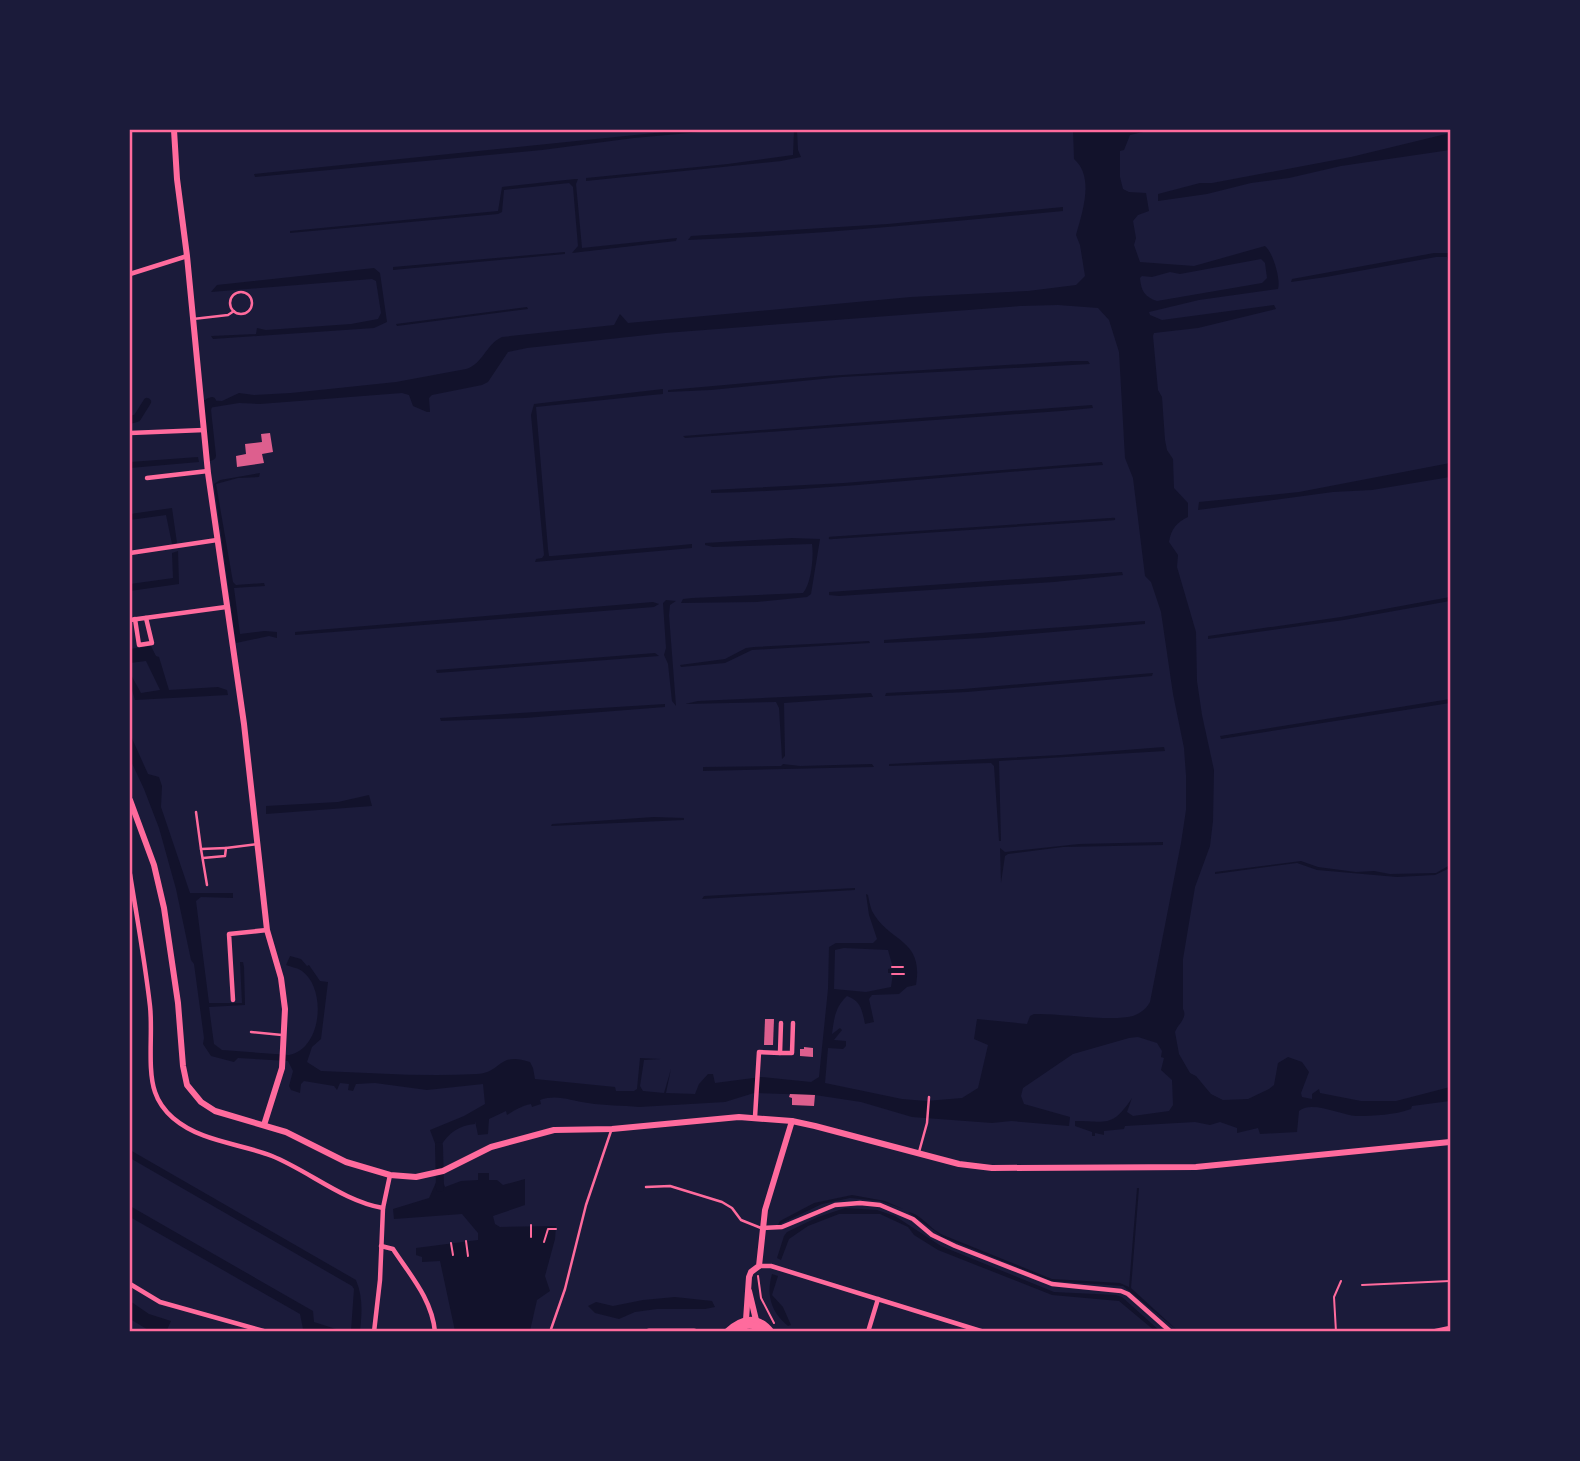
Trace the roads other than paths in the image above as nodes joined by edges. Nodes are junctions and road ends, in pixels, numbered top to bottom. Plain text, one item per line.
1 (174, 130) edge
2 (187, 256) junction
3 (130, 274) edge
4 (234, 312) junction
5 (193, 319) junction
6 (204, 430) junction
7 (130, 433) edge
8 (208, 471) junction
9 (148, 478) dead end
10 (217, 540) junction
11 (130, 553) edge
12 (226, 607) junction
13 (146, 618) junction
14 (132, 620) edge
15 (130, 800) edge
16 (196, 812) dead end
17 (258, 844) junction
18 (226, 848) junction
19 (201, 849) junction
20 (203, 858) junction
21 (130, 874) edge
22 (207, 885) dead end
23 (267, 930) junction
24 (233, 1000) dead end
25 (781, 1023) dead end
26 (793, 1023) dead end
27 (251, 1032) dead end
28 (285, 1035) junction
29 (780, 1053) junction
30 (929, 1097) dead end
31 (755, 1117) junction
32 (792, 1121) junction
33 (264, 1125) junction
34 (612, 1129) junction
35 (1451, 1142) edge
36 (919, 1154) junction
37 (390, 1175) junction
38 (646, 1187) dead end
39 (383, 1208) junction
40 (761, 1228) junction
41 (381, 1246) junction
42 (759, 1266) junction
43 (130, 1284) edge
44 (748, 1289) junction
45 (878, 1299) junction
46 (756, 1320) junction
47 (746, 1323) junction
48 (1451, 1328) edge
49 (774, 1329) edge
50 (730, 1331) edge
51 (267, 1332) edge
52 (374, 1332) edge
53 (435, 1332) edge
54 (550, 1332) edge
55 (649, 1332) edge
56 (694, 1332) edge
57 (765, 1332) edge
58 (868, 1332) edge
59 (984, 1332) edge
60 (1171, 1332) edge
61 (1431, 1332) edge

1 - 2 street
2 - 3 street
2 - 5 street
4 - 4 lane
4 - 5 lane
5 - 6 street
6 - 7 street
6 - 8 street
8 - 9 street
8 - 10 street
10 - 11 street
10 - 12 street
12 - 13 street
12 - 17 street
13 - 14 street
13 - 14 street
15 - 33 street
16 - 19 lane
17 - 18 lane
17 - 23 street
18 - 19 lane
18 - 20 lane
19 - 20 lane
20 - 22 lane
21 - 39 street
23 - 24 street
23 - 28 street
25 - 29 street
26 - 29 street
27 - 28 lane
28 - 33 street
29 - 31 street
30 - 36 lane
31 - 32 street
31 - 34 street
32 - 36 street
32 - 40 street
33 - 37 street
34 - 37 street
34 - 54 lane
35 - 36 street
37 - 39 street
38 - 40 lane
39 - 41 street
40 - 42 street
40 - 60 street
41 - 52 street
41 - 53 street
42 - 44 street
42 - 45 street
43 - 51 street
44 - 46 street
44 - 47 street
45 - 58 street
45 - 59 street
46 - 47 main road
46 - 49 main road
47 - 50 main road
47 - 57 main road
48 - 61 street
55 - 56 main road

